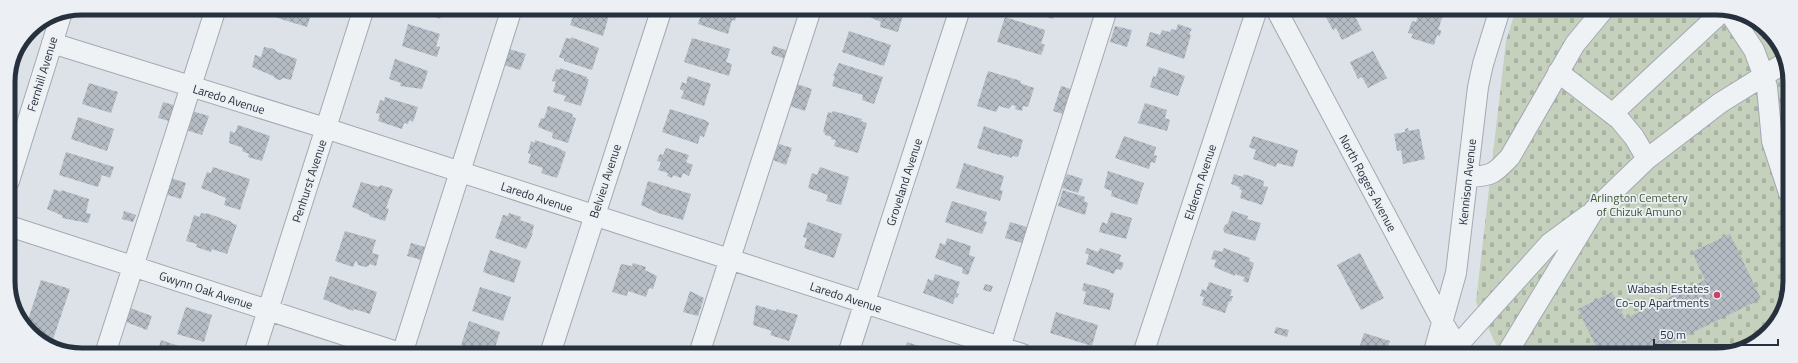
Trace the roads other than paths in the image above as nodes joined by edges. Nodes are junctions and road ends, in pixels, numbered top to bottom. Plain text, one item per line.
1 (214, 15) edge
2 (362, 15) edge
3 (510, 15) edge
4 (660, 15) edge
5 (809, 15) edge
6 (958, 15) edge
7 (1105, 15) edge
8 (1255, 15) edge
9 (1279, 15) edge
10 (1498, 15) edge
11 (1599, 15) edge
12 (1719, 15) edge
13 (1732, 18) edge
14 (58, 19) edge
15 (52, 43) junction
16 (1781, 65) edge
17 (1558, 72) junction
18 (1764, 74) junction
19 (191, 87) junction
20 (1612, 114) junction
21 (325, 128) junction
22 (1647, 158) junction
23 (15, 162) edge
24 (460, 173) junction
25 (1783, 176) edge
26 (1468, 177) junction
27 (1594, 210) junction
28 (594, 216) junction
29 (15, 228) edge
30 (729, 260) junction
31 (134, 267) junction
32 (865, 302) junction
33 (268, 311) junction
34 (1442, 323) junction
35 (107, 348) edge
36 (256, 348) edge
37 (383, 348) edge
38 (404, 348) edge
39 (552, 348) edge
40 (701, 348) edge
41 (850, 348) edge
42 (991, 348) edge
43 (1000, 348) edge
44 (1145, 348) edge
45 (1435, 348) edge
46 (1458, 348) edge
47 (1462, 348) edge
48 (1510, 348) edge

1 - 19 street
2 - 21 street, Penhurst Avenue
3 - 24 street
4 - 28 street, Belvieu Avenue
5 - 30 street
6 - 32 street, Groveland Avenue
7 - 43 street
8 - 44 street, Elderon Avenue
9 - 34 street, North Rogers Avenue
10 - 26 street, Kennison Avenue
11 - 17 street
12 - 20 street
13 - 18 street
14 - 15 street, Fernhill Avenue
15 - 19 street, Laredo Avenue
15 - 23 street, Fernhill Avenue
16 - 18 street
17 - 20 street
17 - 26 street
18 - 22 street
18 - 25 street
19 - 21 street, Laredo Avenue
19 - 31 street
20 - 22 street
21 - 24 street, Laredo Avenue
21 - 33 street, Penhurst Avenue
22 - 27 street
24 - 28 street, Laredo Avenue
24 - 38 street
26 - 34 street, Kennison Avenue
27 - 47 street
27 - 48 street
28 - 30 street, Laredo Avenue
28 - 39 street, Belvieu Avenue
29 - 31 street, Gwynn Oak Avenue
30 - 32 street, Laredo Avenue
30 - 40 street
31 - 33 street, Gwynn Oak Avenue
31 - 35 street
32 - 41 street, Groveland Avenue
32 - 42 street, Laredo Avenue
33 - 36 street, Penhurst Avenue
33 - 37 street, Gwynn Oak Avenue
34 - 45 street, Kennison Avenue
34 - 46 street, North Rogers Avenue

